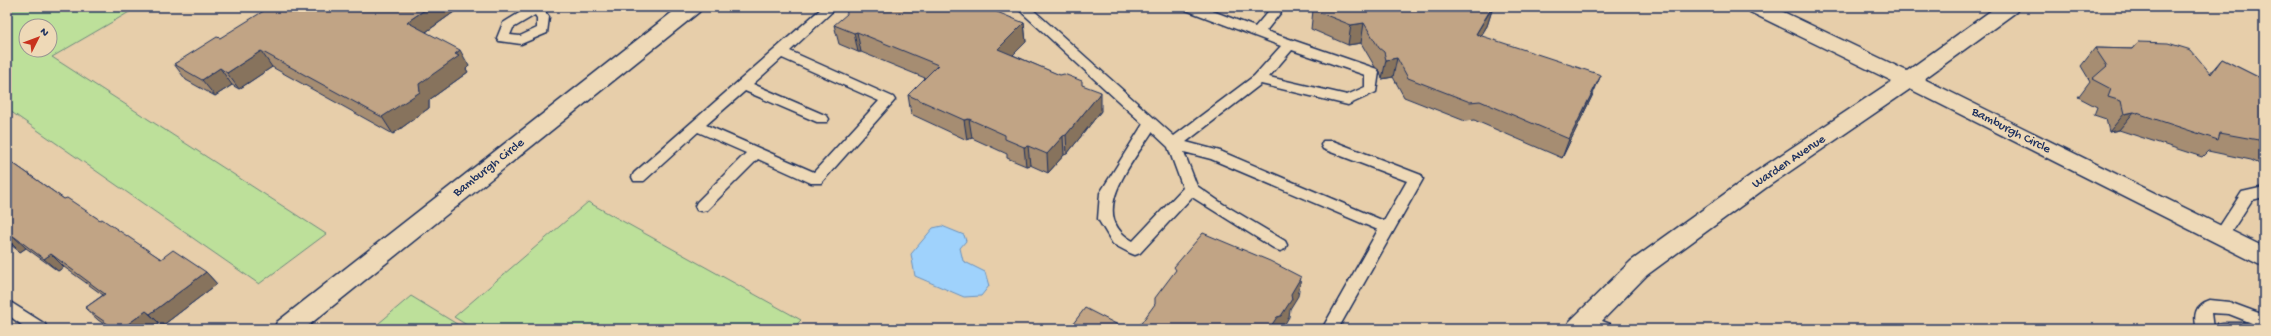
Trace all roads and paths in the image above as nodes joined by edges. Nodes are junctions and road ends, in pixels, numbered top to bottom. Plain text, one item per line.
1 (692, 7) edge
2 (831, 7) edge
3 (1022, 7) edge
4 (1190, 7) edge
5 (1279, 7) edge
6 (1757, 7) edge
7 (2009, 7) edge
8 (1217, 11) edge
9 (1256, 33) junction
10 (1290, 46) junction
11 (781, 52) junction
12 (1259, 79) junction
13 (1908, 79) junction
14 (744, 85) junction
15 (822, 119) dead end
16 (1150, 123) junction
17 (696, 126) junction
18 (1174, 144) junction
19 (1328, 145) dead end
20 (756, 152) junction
21 (639, 177) dead end
22 (1191, 189) junction
23 (2264, 192) edge
24 (702, 206) dead end
25 (1387, 228) junction
26 (2221, 236) junction
27 (1280, 245) dead end
28 (2264, 258) edge
29 (7, 306) edge
30 (2264, 322) edge
31 (1591, 327) edge
32 (39, 329) edge
33 (286, 329) edge
34 (1330, 329) edge
35 (2205, 329) edge
36 (2223, 329) edge
37 (2250, 329) edge

1 - 33 street, Bamburgh Circle
2 - 11 lane
3 - 16 lane
4 - 8 lane
5 - 9 lane
6 - 13 street, Bamburgh Circle
7 - 13 street, Warden Avenue
8 - 9 lane
9 - 10 lane
10 - 12 lane
10 - 12 lane
11 - 14 lane
11 - 20 lane
12 - 18 lane
13 - 26 street, Bamburgh Circle
13 - 31 street, Warden Avenue
14 - 15 lane
14 - 17 lane
16 - 18 lane
16 - 22 lane
17 - 20 lane
17 - 21 lane
18 - 22 lane
18 - 25 lane
19 - 25 lane
20 - 24 lane
22 - 27 lane
23 - 26 lane
25 - 34 lane
26 - 28 street, Bamburgh Circle
29 - 32 lane
30 - 35 lane
36 - 37 lane

